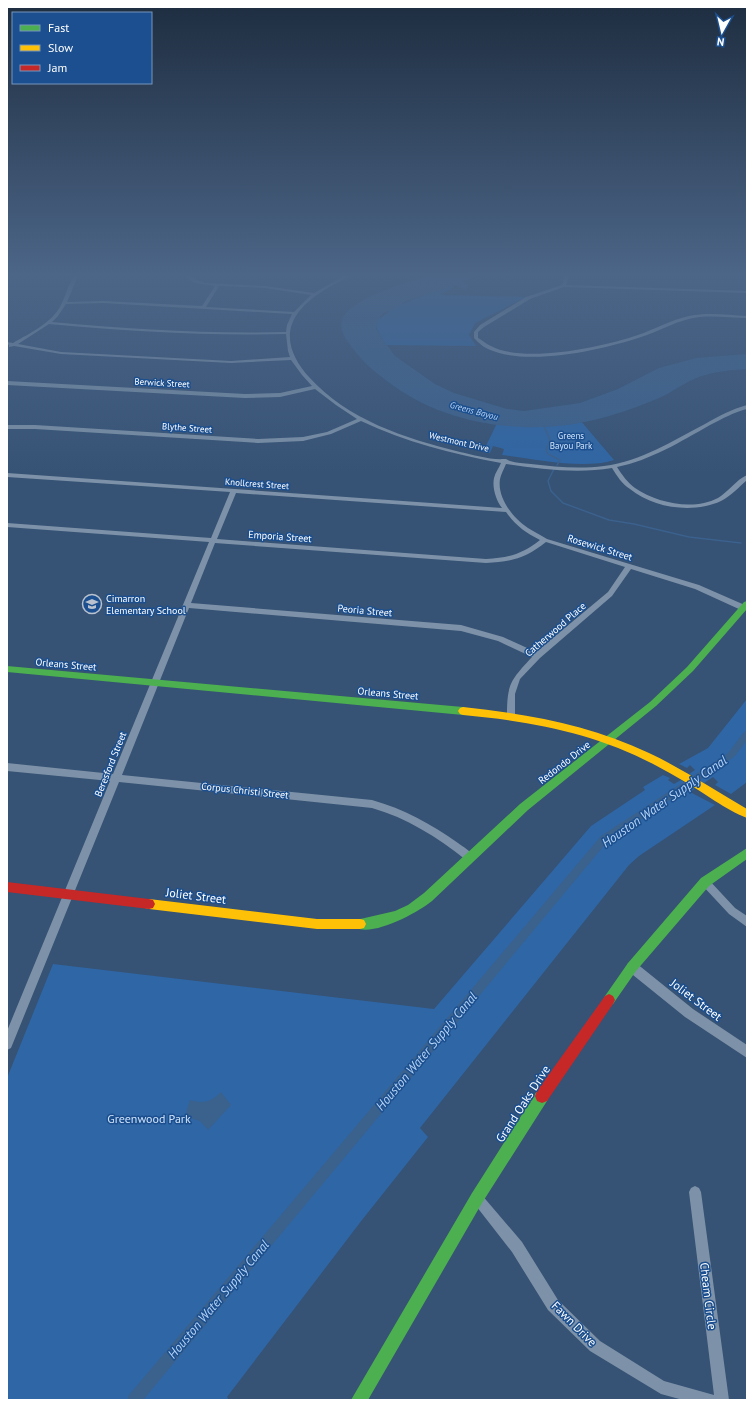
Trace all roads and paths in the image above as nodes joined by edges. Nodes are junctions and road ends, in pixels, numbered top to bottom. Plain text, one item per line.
1 (18, 342) edge
2 (288, 342) edge
3 (479, 342) edge
4 (621, 342) edge
5 (7, 343) edge
6 (13, 345) junction
7 (7, 349) edge
8 (293, 358) junction
9 (7, 383) edge
10 (316, 387) junction
11 (747, 407) edge
12 (362, 420) junction
13 (7, 427) edge
14 (505, 462) junction
15 (613, 466) junction
16 (7, 475) edge
17 (747, 477) edge
18 (233, 492) junction
19 (506, 510) junction
20 (7, 525) edge
21 (545, 540) junction
22 (213, 541) junction
23 (629, 566) junction
24 (187, 605) junction
25 (746, 606) edge
26 (537, 656) junction
27 (7, 669) edge
28 (155, 683) junction
29 (510, 715) junction
30 (609, 740) junction
31 (7, 766) edge
32 (116, 777) junction
33 (747, 814) edge
34 (747, 853) edge
35 (469, 857) junction
36 (705, 882) junction
37 (7, 887) edge
38 (69, 894) junction
39 (382, 921) joint
40 (747, 922) edge
41 (632, 967) junction
42 (8, 1038) edge
43 (747, 1052) edge
44 (695, 1192) dead end
45 (477, 1198) junction
46 (361, 1399) edge
47 (710, 1400) edge
48 (722, 1400) edge

1 - 6 street
2 - 8 street, Westmont Drive
3 - 4 street
5 - 6 street
6 - 7 street
6 - 8 street
8 - 10 street, Westmont Drive
9 - 10 street, Berwick Street
10 - 12 street, Westmont Drive
11 - 15 street, Westmont Drive
12 - 13 street, Blythe Street
12 - 14 street, Westmont Drive
14 - 15 street, Westmont Drive
14 - 19 street, Rosewick Street
15 - 17 street
16 - 18 street, Knollcrest Street
18 - 19 street, Knollcrest Street
18 - 22 street, Beresford Street
19 - 21 street, Rosewick Street
20 - 22 street, Emporia Street
21 - 22 street, Emporia Street
21 - 23 street, Rosewick Street
22 - 24 street, Beresford Street
23 - 25 street, Rosewick Street
23 - 26 street, Catherwood Place
24 - 26 street, Peoria Street
24 - 28 street, Beresford Street
25 - 30 street, Redondo Drive
26 - 29 street, Catherwood Place
27 - 28 street, Orleans Street
28 - 29 street, Orleans Street
28 - 32 street, Beresford Street
29 - 30 street, Orleans Street
30 - 33 street, Orleans Street
30 - 35 street, Redondo Drive
31 - 32 street, Corpus Christi Street
32 - 35 street, Corpus Christi Street
32 - 38 street, Beresford Street
34 - 36 street, Grand Oaks Drive
35 - 39 street, Redondo Drive
36 - 40 street
36 - 41 street, Grand Oaks Drive
37 - 38 street, Joliet Street
38 - 39 street, Joliet Street
38 - 42 street, Beresford Street
41 - 43 street, Joliet Street
41 - 45 street, Grand Oaks Drive
44 - 48 street, Cheam Circle
45 - 46 street, Grand Oaks Drive
45 - 47 street, Fawn Drive

